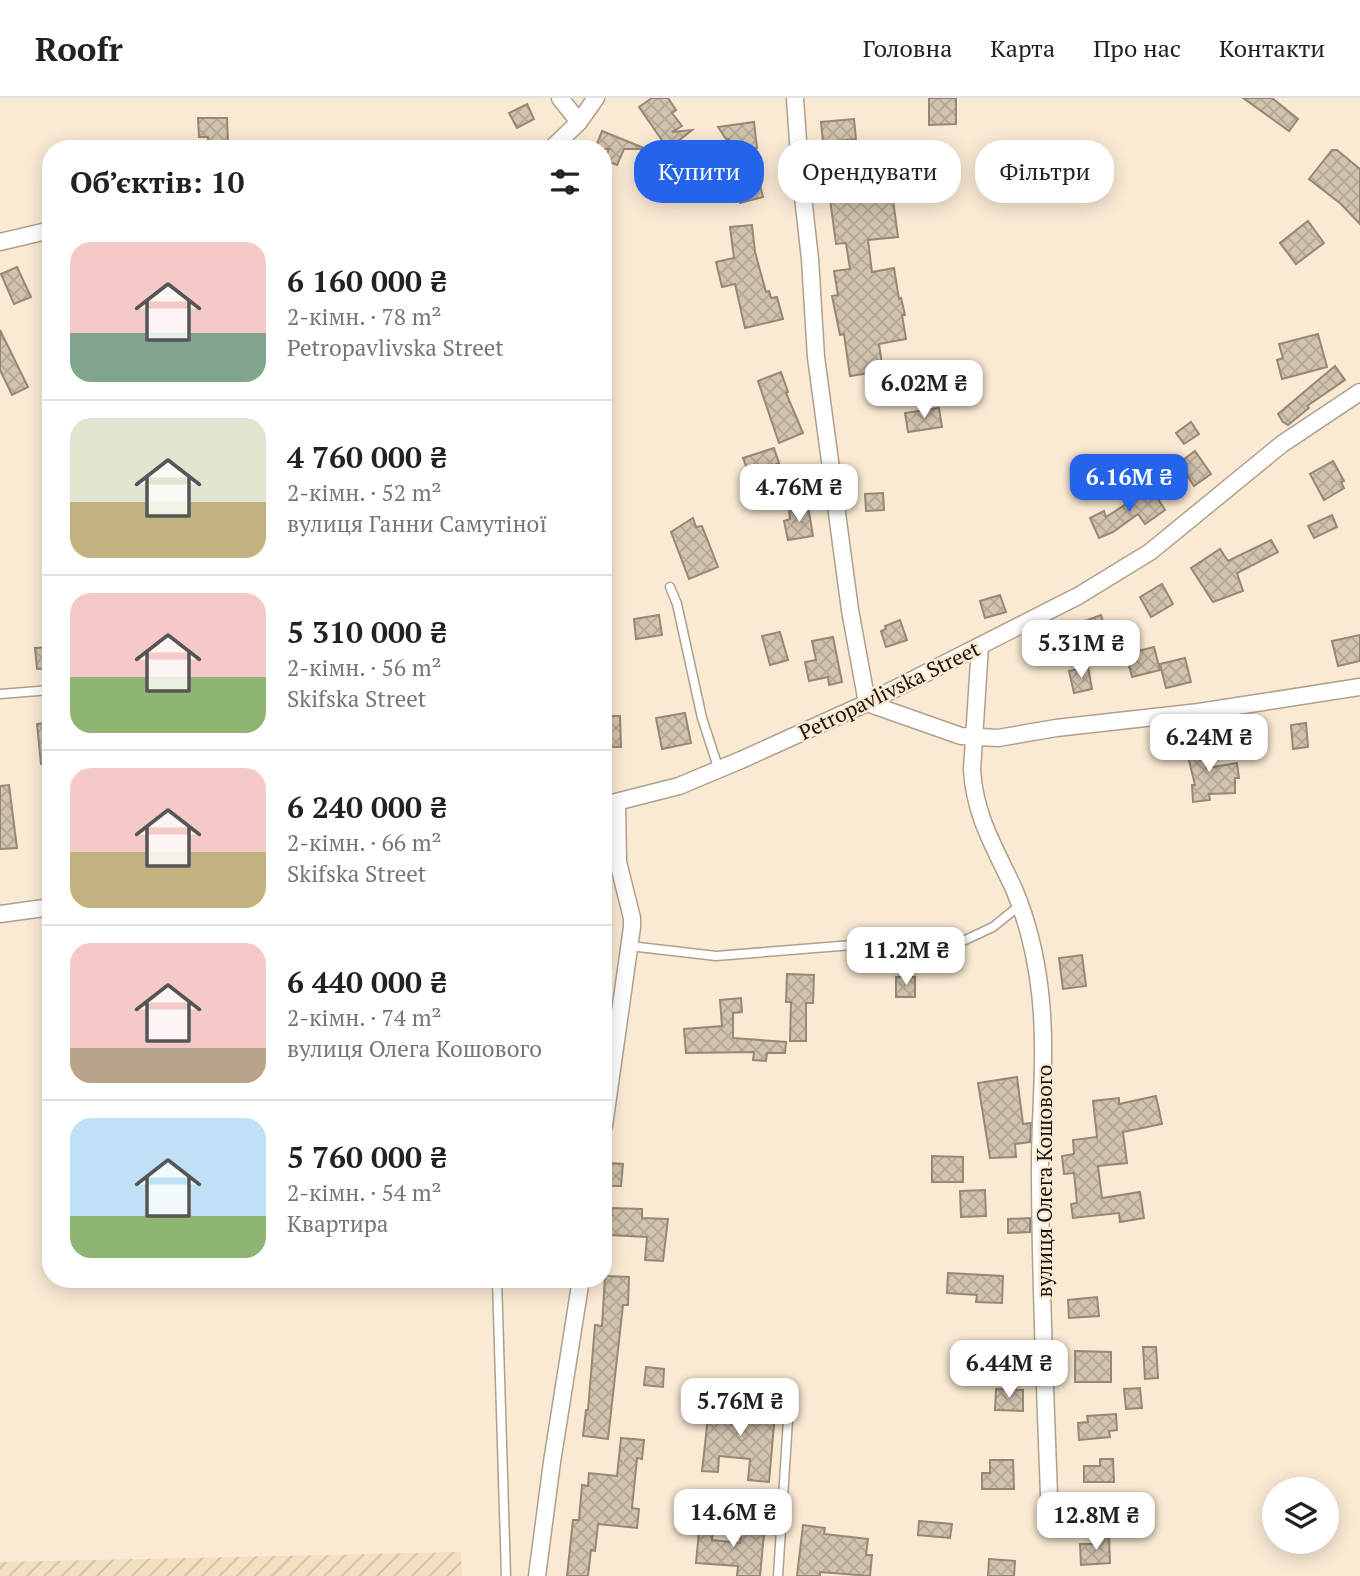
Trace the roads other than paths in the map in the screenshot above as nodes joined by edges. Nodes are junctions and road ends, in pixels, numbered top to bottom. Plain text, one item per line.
1 (560, 98) edge
2 (596, 98) edge
3 (795, 98) edge
4 (579, 122) junction
5 (560, 140) edge
6 (42, 232) edge
7 (0, 242) edge
8 (1360, 392) edge
9 (670, 587) dead end
10 (980, 646) junction
11 (1360, 687) edge
12 (42, 691) edge
13 (0, 694) edge
14 (867, 703) junction
15 (974, 738) junction
16 (719, 770) junction
17 (612, 803) edge
18 (612, 818) edge
19 (1020, 905) junction
20 (42, 908) edge
21 (0, 914) edge
22 (630, 946) junction
23 (612, 1071) edge
24 (497, 1288) edge
25 (579, 1288) edge
26 (789, 1404) dead end
27 (1049, 1524) dead end
28 (506, 1576) edge
29 (537, 1576) edge
30 (778, 1576) edge

1 - 4 street
2 - 4 street
3 - 14 street
4 - 5 street
6 - 7 street
8 - 10 street, Petropavlivska Street
9 - 16 lane
10 - 14 street, Petropavlivska Street
10 - 15 street, вулиця Олега Кошового
11 - 15 street
12 - 13 lane
14 - 15 street
14 - 16 street, Petropavlivska Street
15 - 19 street, вулиця Олега Кошового
16 - 17 street, Petropavlivska Street
18 - 22 street
19 - 22 lane
19 - 27 street, вулиця Олега Кошового
20 - 21 street
22 - 23 street
24 - 28 lane
25 - 29 street
26 - 30 lane

